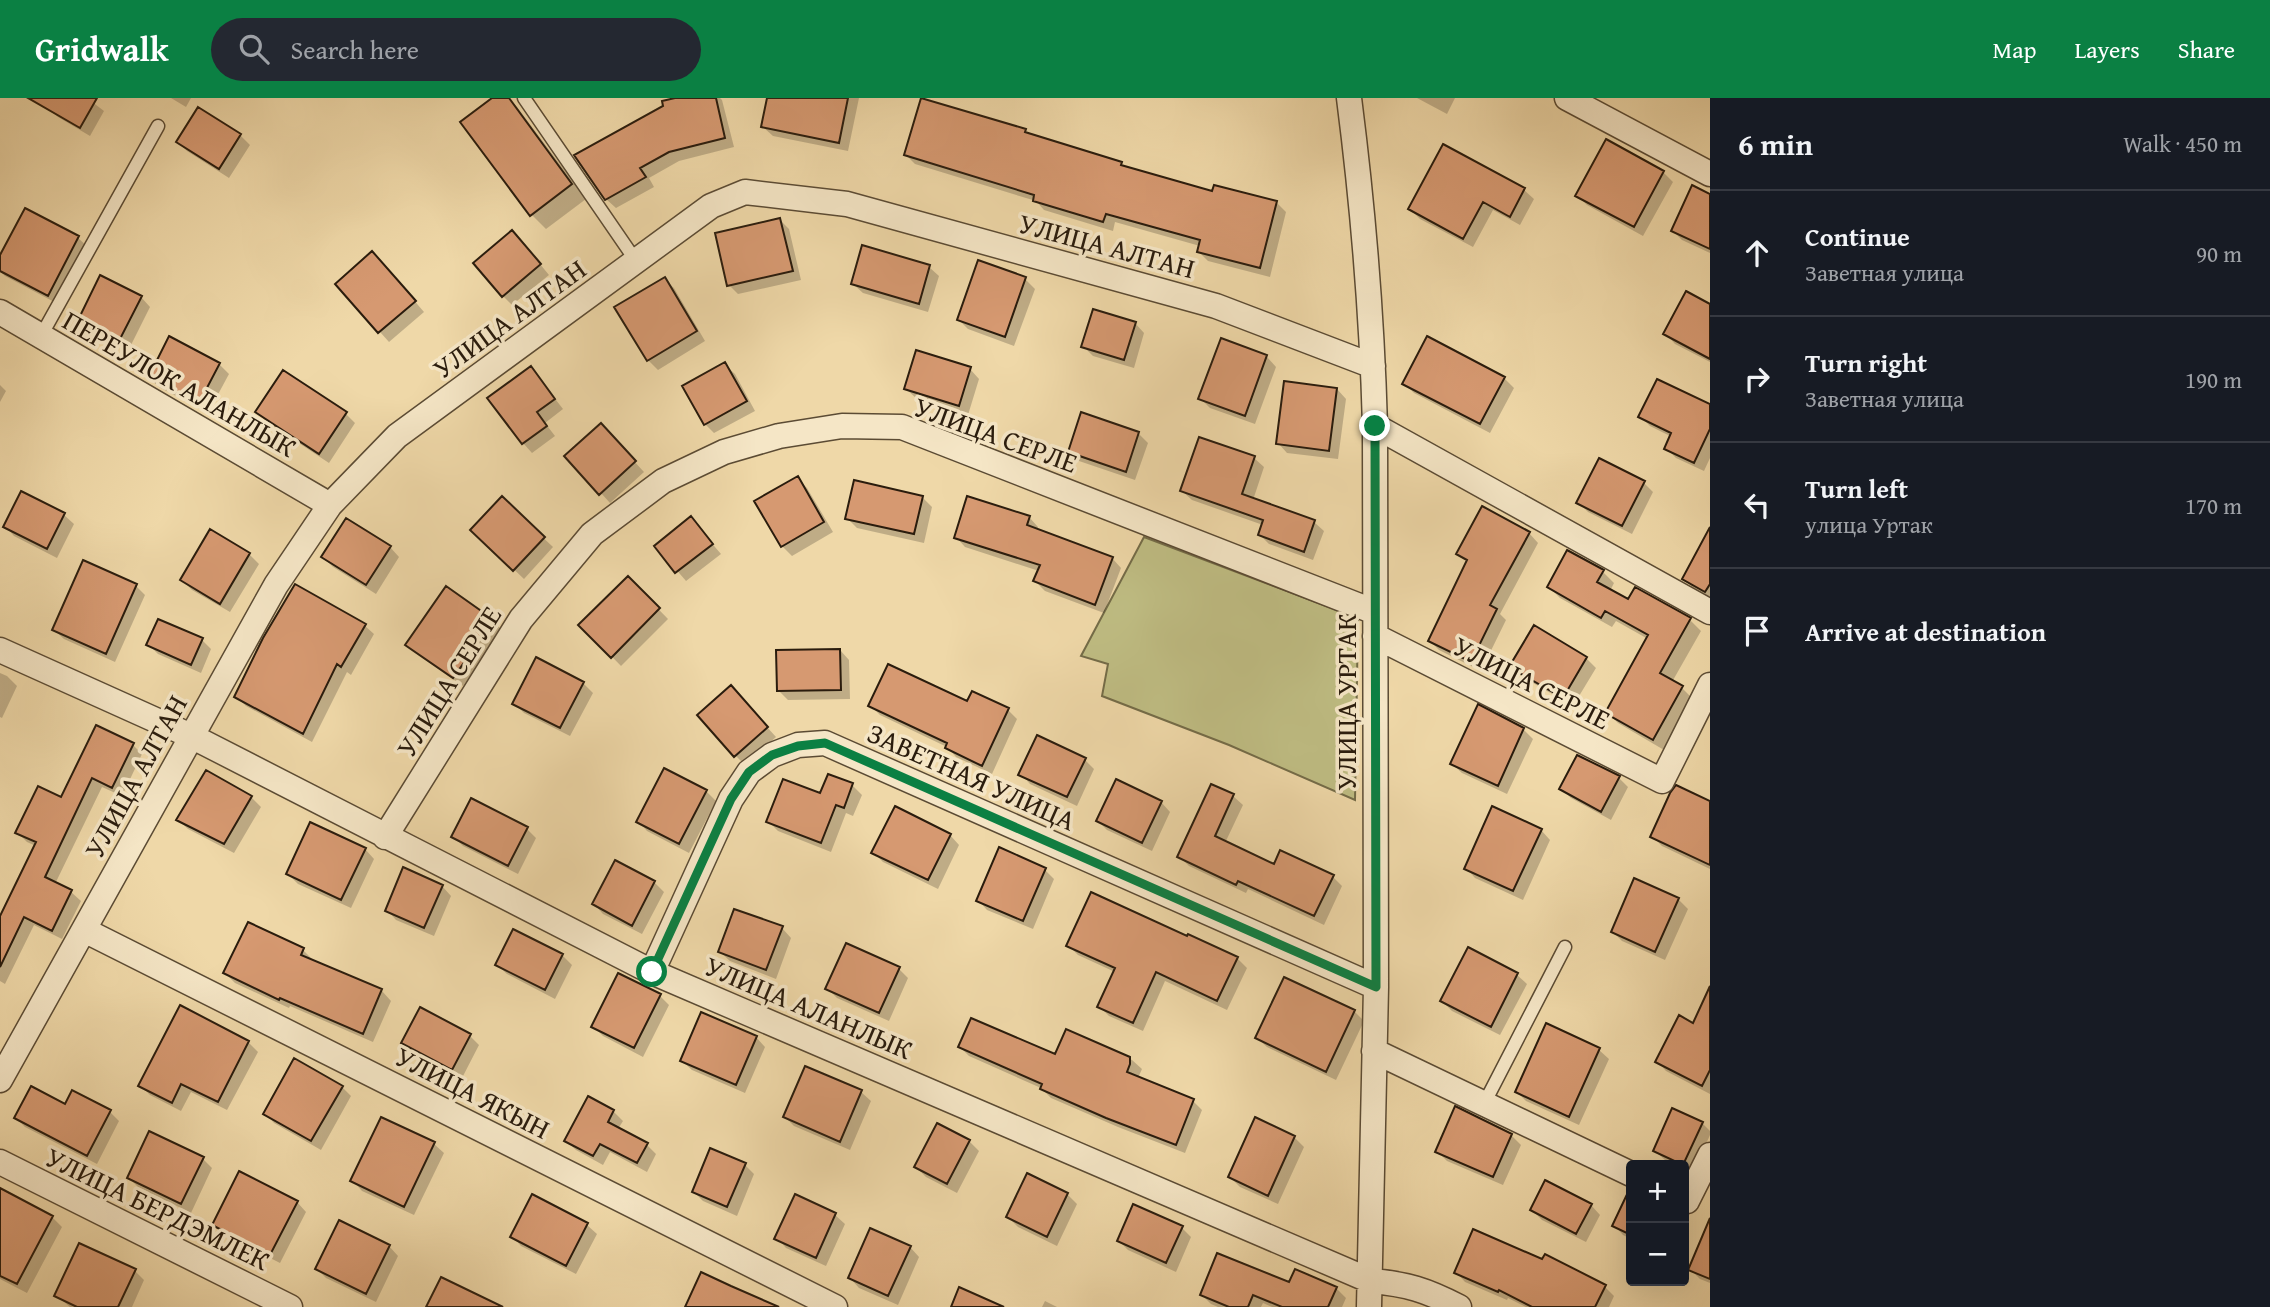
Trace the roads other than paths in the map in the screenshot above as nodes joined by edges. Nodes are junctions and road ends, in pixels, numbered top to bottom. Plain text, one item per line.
1 (524, 98) edge
2 (1349, 98) edge
3 (1567, 98) edge
4 (158, 126) dead end
5 (1710, 174) edge
6 (636, 261) junction
7 (0, 312) edge
8 (41, 336) junction
9 (1373, 366) junction
10 (1375, 426) junction
11 (330, 505) junction
12 (1710, 612) edge
13 (1375, 624) junction
14 (0, 650) edge
15 (1710, 685) edge
16 (191, 736) junction
17 (385, 837) junction
18 (84, 930) junction
19 (1565, 947) dead end
20 (652, 972) junction
21 (1376, 987) junction
22 (1374, 1051) junction
23 (0, 1080) edge
24 (1484, 1104) junction
25 (1710, 1155) edge
26 (0, 1163) edge
27 (1626, 1172) edge
28 (1689, 1194) edge
29 (1371, 1281) junction
30 (290, 1307) edge
31 (835, 1307) edge
32 (1369, 1307) edge
33 (1459, 1307) edge

1 - 6 lane
2 - 9 street, УЛИЦА УРТАК
3 - 5 street
4 - 8 lane
6 - 9 street, УЛИЦА АЛТАН
6 - 11 street, УЛИЦА АЛТАН
7 - 8 street, ПЕРЕУЛОК АЛАНЛЫК
8 - 11 street, ПЕРЕУЛОК АЛАНЛЫК
9 - 10 street, УЛИЦА УРТАК
10 - 12 street
10 - 13 street, УЛИЦА УРТАК
11 - 16 street, УЛИЦА АЛТАН
13 - 15 street, УЛИЦА СЕРЛЕ
13 - 17 street, УЛИЦА СЕРЛЕ
13 - 21 street, УЛИЦА УРТАК
14 - 16 street, УЛИЦА АЛАНЛЫК
16 - 17 street, УЛИЦА АЛАНЛЫК
16 - 18 street, УЛИЦА АЛТАН
17 - 20 street, УЛИЦА АЛАНЛЫК
18 - 23 street, УЛИЦА АЛТАН
18 - 31 street, УЛИЦА ЯКЫН
19 - 24 lane
20 - 21 street, ЗАВЕТНАЯ УЛИЦА
20 - 29 street, УЛИЦА АЛАНЛЫК
21 - 22 street, УЛИЦА УРТАК
22 - 24 street
22 - 29 street, УЛИЦА УРТАК
24 - 27 street
25 - 28 street
26 - 30 street, УЛИЦА БЕРДЭМЛЕК
29 - 32 street, УЛИЦА УРТАК
29 - 33 street, УЛИЦА АЛАНЛЫК

